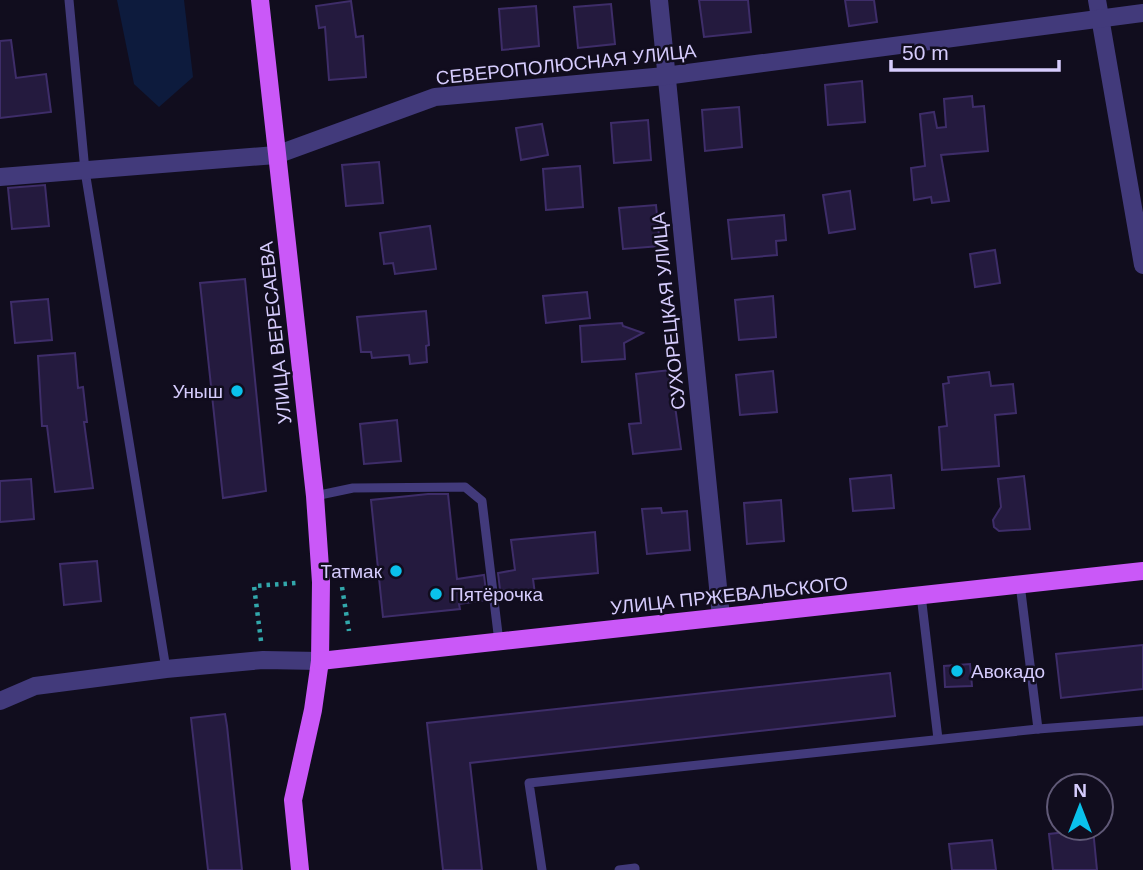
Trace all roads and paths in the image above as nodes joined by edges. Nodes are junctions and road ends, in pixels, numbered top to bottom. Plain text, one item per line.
1 (69, 0) edge
2 (260, 0) edge
3 (659, 0) edge
4 (1097, 0) edge
5 (1143, 13) edge
6 (1100, 18) junction
7 (665, 76) junction
8 (276, 155) junction
9 (85, 170) junction
10 (0, 177) edge
11 (1143, 265) edge
12 (314, 496) junction
13 (1143, 571) edge
14 (296, 583) dead end
15 (342, 583) dead end
16 (1020, 584) junction
17 (921, 595) junction
18 (721, 617) junction
19 (349, 631) dead end
20 (499, 642) junction
21 (261, 644) dead end
22 (320, 662) junction
23 (166, 669) junction
24 (0, 701) edge
25 (1143, 721) edge
26 (1038, 729) junction
27 (938, 739) junction
28 (300, 870) edge
29 (541, 870) edge
30 (619, 870) edge
31 (635, 870) edge

1 - 9 lane
2 - 8 main road, УЛИЦА ВЕРЕСАЕВА
3 - 7 street, СУХОРЕЦКАЯ УЛИЦА
4 - 6 street
5 - 6 street, СЕВЕРОПОЛЮСНАЯ УЛИЦА
6 - 7 street, СЕВЕРОПОЛЮСНАЯ УЛИЦА
6 - 11 street
7 - 8 street, СЕВЕРОПОЛЮСНАЯ УЛИЦА
7 - 18 street, СУХОРЕЦКАЯ УЛИЦА
8 - 9 street, СЕВЕРОПОЛЮСНАЯ УЛИЦА
8 - 12 main road, УЛИЦА ВЕРЕСАЕВА
9 - 10 street, СЕВЕРОПОЛЮСНАЯ УЛИЦА
9 - 23 lane
12 - 20 lane
12 - 22 main road, УЛИЦА ВЕРЕСАЕВА
13 - 16 main road, УЛИЦА ПРЖЕВАЛЬСКОГО
14 - 21 path
15 - 19 path
16 - 17 main road, УЛИЦА ПРЖЕВАЛЬСКОГО
16 - 26 lane
17 - 18 main road, УЛИЦА ПРЖЕВАЛЬСКОГО
17 - 27 lane
18 - 20 main road, УЛИЦА ПРЖЕВАЛЬСКОГО
20 - 22 main road, УЛИЦА ПРЖЕВАЛЬСКОГО
22 - 23 street
22 - 28 main road, УЛИЦА ВЕРЕСАЕВА
23 - 24 street
25 - 26 lane
26 - 27 lane
27 - 29 lane
30 - 31 lane

